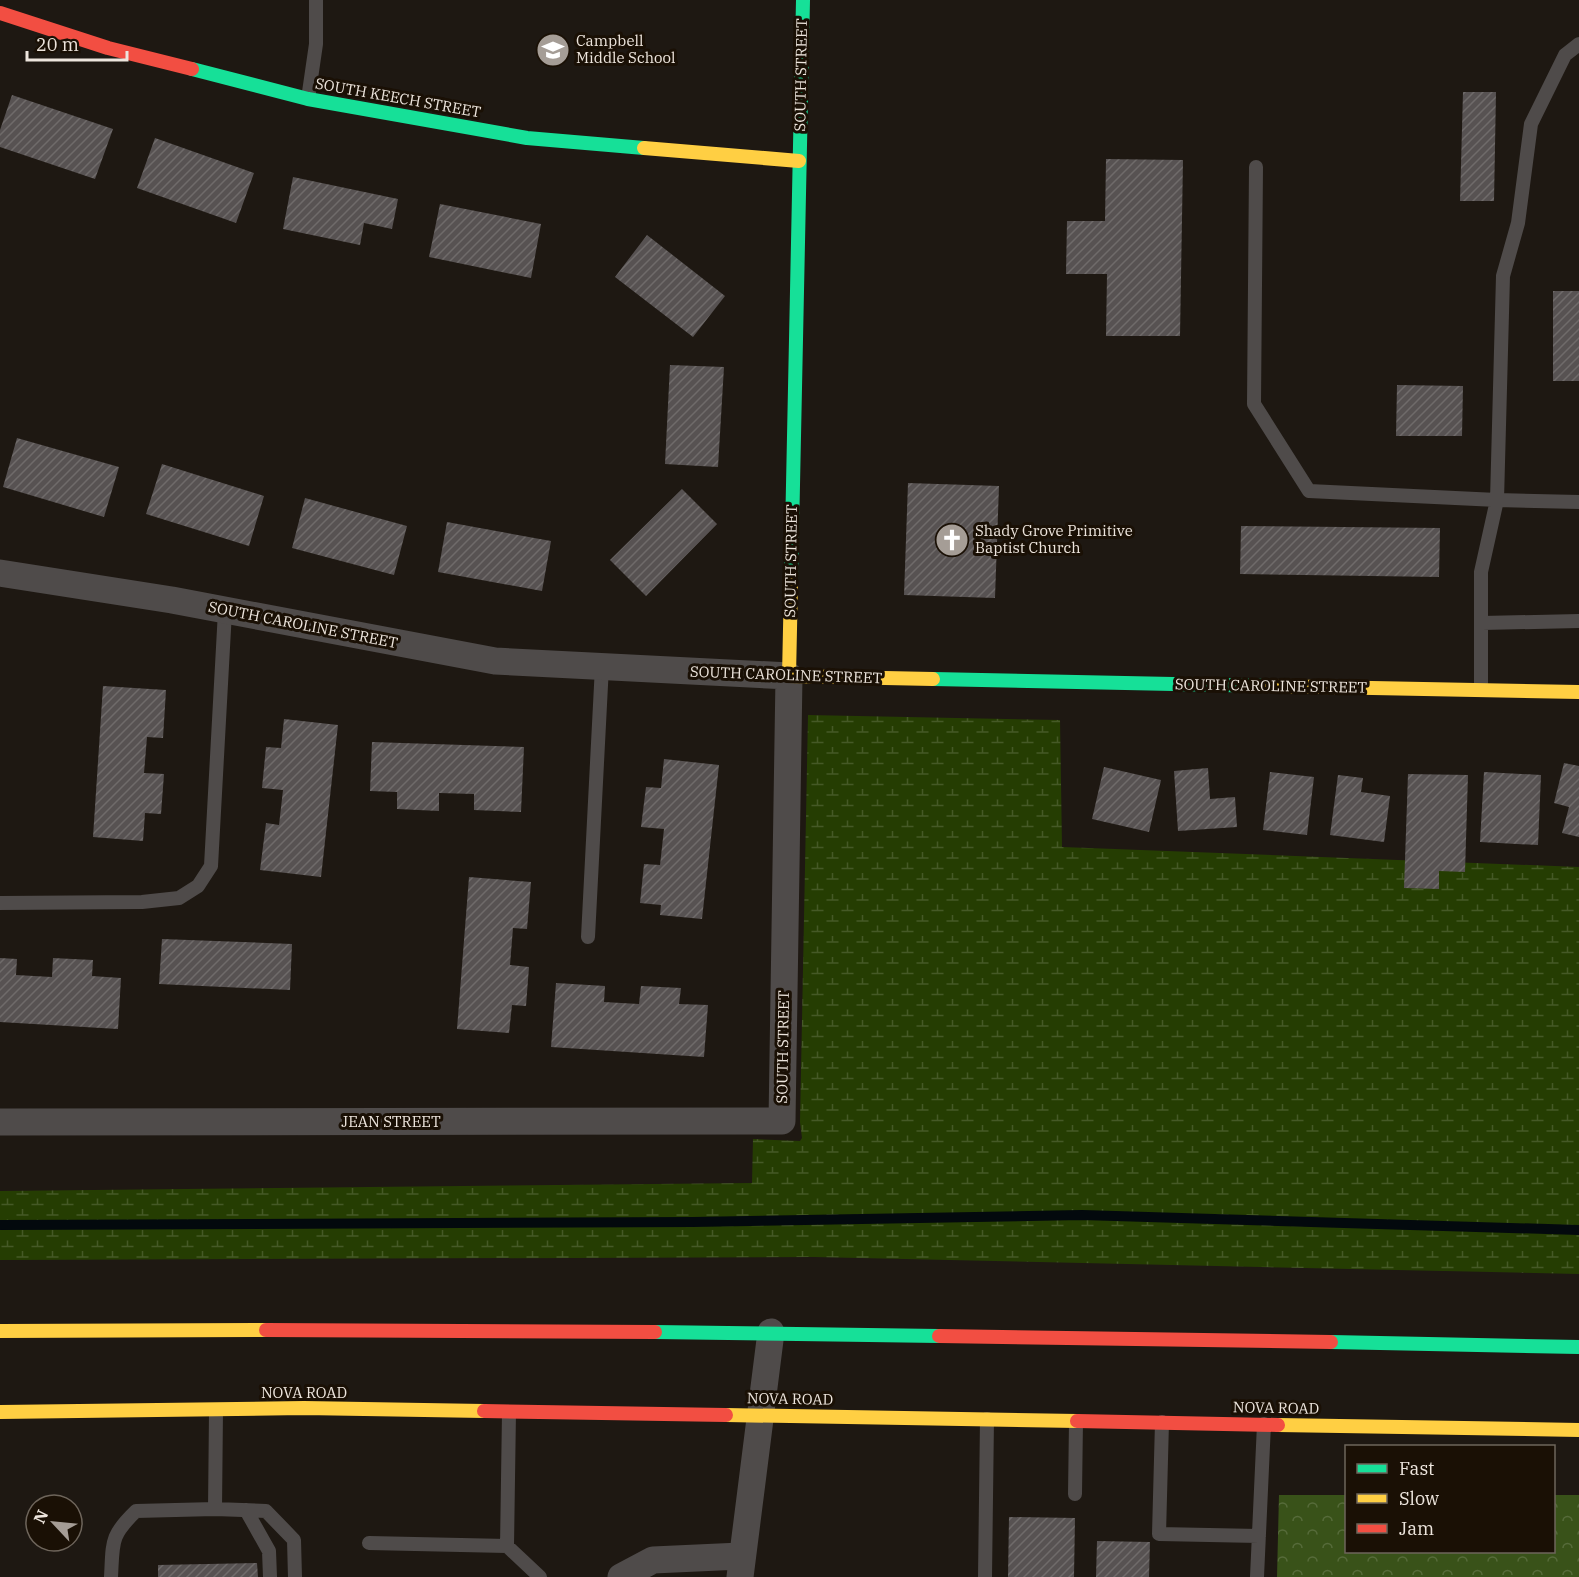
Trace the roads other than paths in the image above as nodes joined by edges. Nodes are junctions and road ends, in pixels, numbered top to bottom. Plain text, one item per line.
1 (316, 0) edge
2 (803, 0) edge
3 (0, 13) edge
4 (1579, 44) edge
5 (308, 99) junction
6 (800, 162) junction
7 (1256, 167) dead end
8 (1497, 501) junction
9 (1579, 502) edge
10 (0, 573) edge
11 (225, 610) junction
12 (1579, 621) edge
13 (1482, 623) junction
14 (602, 666) junction
15 (789, 676) junction
16 (1482, 690) junction
17 (1579, 692) edge
18 (0, 903) edge
19 (588, 937) dead end
20 (782, 1121) joint
21 (0, 1122) edge
22 (0, 1331) edge
23 (771, 1332) junction
24 (1579, 1347) edge
25 (216, 1411) junction
26 (0, 1412) edge
27 (509, 1412) junction
28 (760, 1414) junction
29 (987, 1419) junction
30 (1076, 1420) junction
31 (1162, 1422) junction
32 (1264, 1424) junction
33 (1579, 1430) edge
34 (1075, 1494) dead end
35 (215, 1509) junction
36 (246, 1510) junction
37 (1259, 1536) junction
38 (369, 1543) dead end
39 (507, 1546) junction
40 (740, 1567) edge
41 (111, 1577) edge
42 (270, 1577) edge
43 (296, 1577) edge
44 (540, 1577) edge
45 (621, 1577) edge
46 (985, 1577) edge
47 (1257, 1577) edge

1 - 5 lane
2 - 6 main road, SOUTH STREET
3 - 5 main road, SOUTH KEECH STREET
4 - 8 lane
5 - 6 main road, SOUTH KEECH STREET
6 - 15 main road, SOUTH STREET
7 - 8 lane
8 - 9 lane
8 - 13 lane
10 - 11 street, SOUTH CAROLINE STREET
11 - 14 street, SOUTH CAROLINE STREET
11 - 18 lane
12 - 13 lane
13 - 16 lane
14 - 15 street, SOUTH CAROLINE STREET
14 - 19 lane
15 - 16 main road, SOUTH CAROLINE STREET
15 - 20 street, SOUTH STREET
16 - 17 main road, SOUTH CAROLINE STREET
20 - 21 street, JEAN STREET
22 - 23 main road
23 - 24 main road
23 - 28 street
25 - 26 main road, NOVA ROAD
25 - 27 main road, NOVA ROAD
25 - 35 lane
27 - 28 main road, NOVA ROAD
27 - 39 lane
28 - 29 main road, NOVA ROAD
28 - 40 street
29 - 30 main road, NOVA ROAD
29 - 46 lane
30 - 31 main road, NOVA ROAD
30 - 34 lane
31 - 32 main road, NOVA ROAD
31 - 37 lane
32 - 33 main road, NOVA ROAD
32 - 37 lane
35 - 36 lane
35 - 41 lane
36 - 42 lane
36 - 43 lane
37 - 47 lane
38 - 39 lane
39 - 44 lane
40 - 45 street

